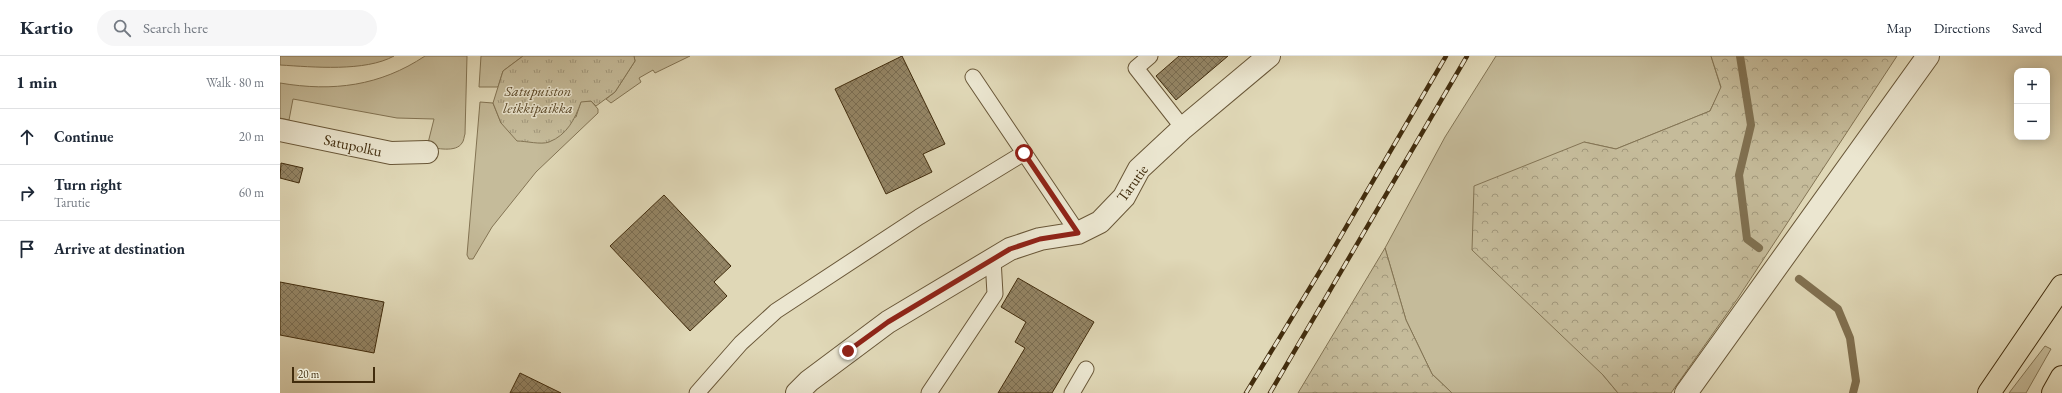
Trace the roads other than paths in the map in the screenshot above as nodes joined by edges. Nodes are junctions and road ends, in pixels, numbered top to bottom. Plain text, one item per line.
1 (1150, 56) edge
2 (1269, 56) edge
3 (1928, 56) edge
4 (973, 77) dead end
5 (1183, 128) junction
6 (280, 130) edge
7 (427, 152) dead end
8 (1024, 153) junction
9 (1078, 233) junction
10 (993, 259) junction
11 (2062, 286) edge
12 (1086, 369) dead end
13 (2062, 377) edge
14 (697, 393) edge
15 (797, 393) edge
16 (929, 393) edge
17 (1072, 393) edge
18 (1686, 393) edge
19 (1989, 393) edge
20 (2053, 393) edge

1 - 5 lane
2 - 5 street, Tarutie
3 - 18 street
4 - 8 lane
5 - 9 street, Tarutie
6 - 7 street, Satupolku
8 - 9 lane
8 - 14 lane
9 - 10 street, Tarutie
10 - 15 street, Tarutie
10 - 16 lane
11 - 19 highway
12 - 17 lane
13 - 20 highway

